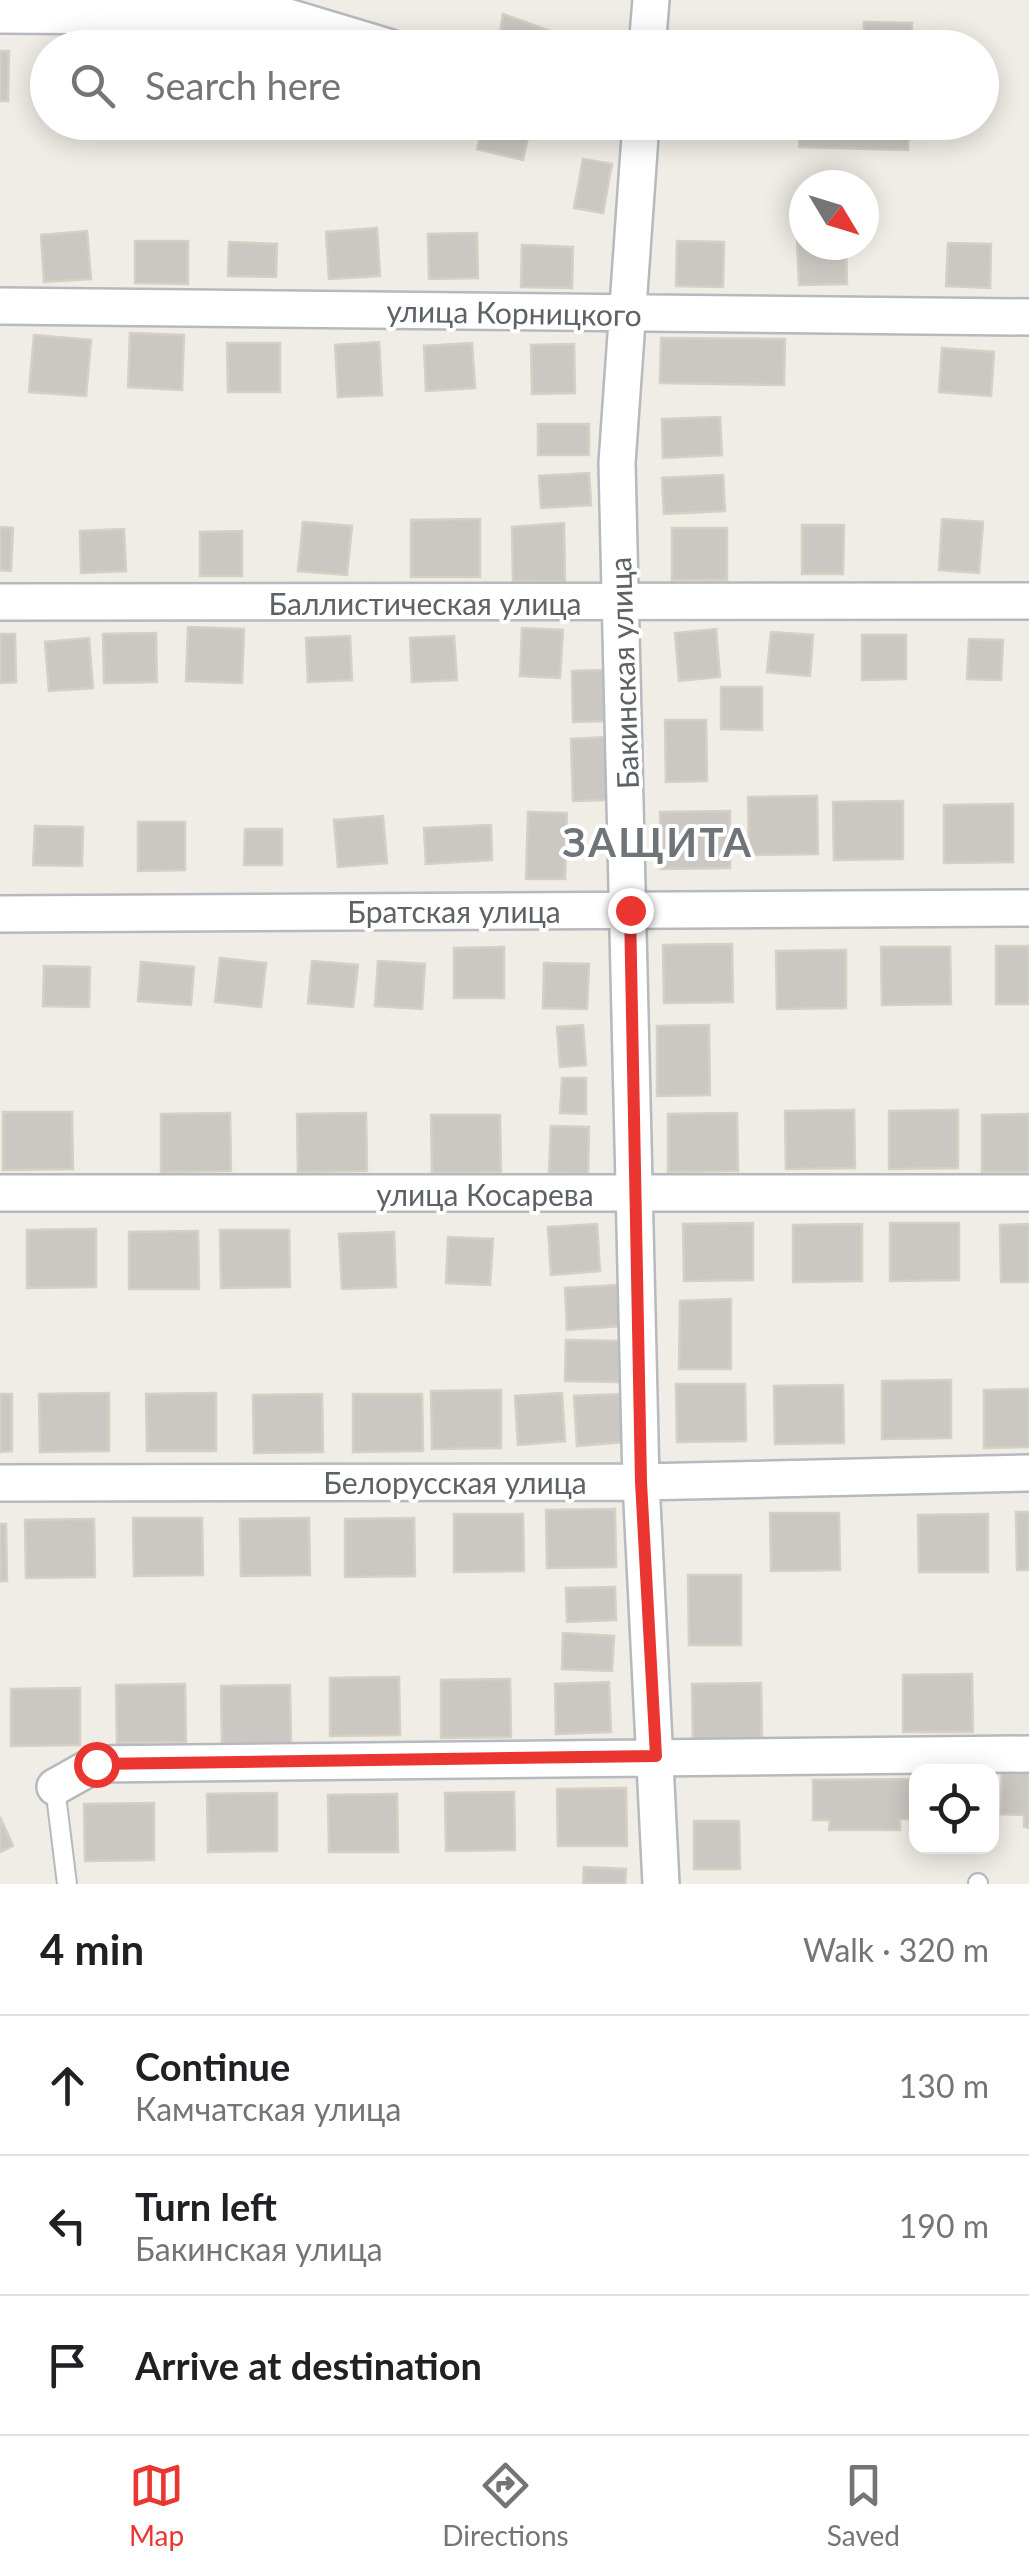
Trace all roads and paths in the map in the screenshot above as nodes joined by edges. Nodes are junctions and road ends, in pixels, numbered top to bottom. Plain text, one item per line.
1 (651, 0) edge
2 (0, 15) edge
3 (333, 30) edge
4 (648, 30) edge
5 (639, 140) edge
6 (0, 306) edge
7 (631, 313) junction
8 (1029, 318) edge
9 (1029, 601) edge
10 (0, 602) edge
11 (622, 604) junction
12 (1029, 908) edge
13 (630, 910) junction
14 (0, 914) edge
15 (1029, 1192) edge
16 (0, 1193) edge
17 (636, 1194) junction
18 (1029, 1473) edge
19 (641, 1482) junction
20 (0, 1483) edge
21 (1029, 1754) edge
22 (656, 1756) junction
23 (55, 1787) joint
24 (67, 1884) edge
25 (660, 1884) edge

1 - 4 street
2 - 3 street
5 - 7 street, Бакинская улица
6 - 7 street, улица Корницкого
7 - 8 street, улица Корницкого
7 - 11 street, Бакинская улица
9 - 11 street, Баллистическая улица
10 - 11 street, Баллистическая улица
11 - 13 street, Бакинская улица
12 - 13 street, Братская улица
13 - 14 street, Братская улица
13 - 17 street, Бакинская улица
15 - 17 street, улица Косарева
16 - 17 street, улица Косарева
17 - 19 street, Бакинская улица
18 - 19 street, Белорусская улица
19 - 20 street, Белорусская улица
19 - 22 street, Бакинская улица
21 - 22 street
22 - 23 street
22 - 25 street, Бакинская улица
23 - 24 lane

